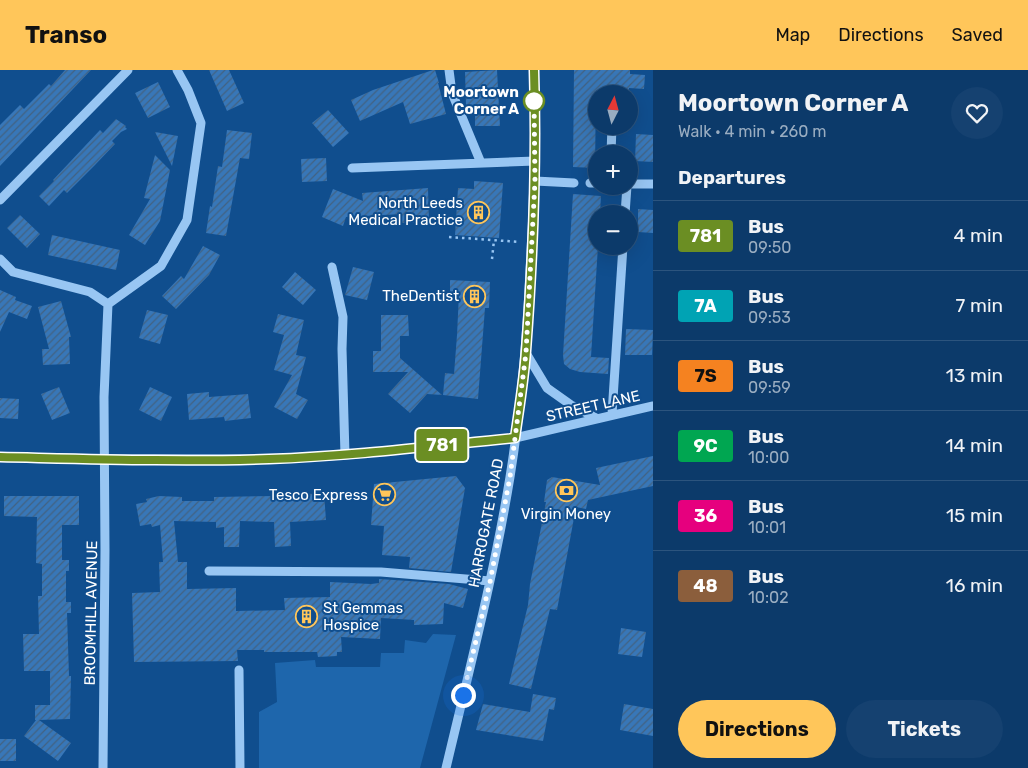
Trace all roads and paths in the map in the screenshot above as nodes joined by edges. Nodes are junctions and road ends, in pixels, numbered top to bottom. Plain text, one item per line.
1 (128, 70) edge
2 (177, 70) edge
3 (449, 70) edge
4 (534, 70) edge
5 (534, 161) junction
6 (481, 164) junction
7 (352, 168) dead end
8 (535, 181) junction
9 (574, 183) dead end
10 (653, 184) edge
11 (638, 185) edge
12 (0, 200) edge
13 (449, 237) dead end
14 (494, 240) junction
15 (532, 242) junction
16 (622, 255) edge
17 (0, 259) edge
18 (492, 259) dead end
19 (332, 267) dead end
20 (108, 304) junction
21 (526, 353) junction
22 (653, 406) edge
23 (612, 414) junction
24 (596, 418) junction
25 (515, 438) junction
26 (345, 455) junction
27 (0, 456) edge
28 (105, 459) junction
29 (209, 571) dead end
30 (490, 582) junction
31 (239, 670) dead end
32 (102, 768) edge
33 (240, 768) edge
34 (446, 768) edge

1 - 12 street
2 - 20 street
3 - 6 street
4 - 5 street, HARROGATE ROAD
5 - 6 street
5 - 8 street, HARROGATE ROAD
6 - 7 street
8 - 9 street
8 - 15 street, HARROGATE ROAD
10 - 11 street
13 - 14 path
14 - 15 path
14 - 18 path
15 - 21 street, HARROGATE ROAD
16 - 23 street
17 - 20 street
19 - 26 street
20 - 28 street, BROOMHILL AVENUE
21 - 24 street
21 - 25 street, HARROGATE ROAD
22 - 23 street, STREET LANE
23 - 24 street, STREET LANE
24 - 25 street, STREET LANE
25 - 26 street, STREET LANE
25 - 30 street, HARROGATE ROAD
26 - 28 street, STREET LANE
27 - 28 street, STREET LANE
28 - 32 street, BROOMHILL AVENUE
29 - 30 street
30 - 34 street, HARROGATE ROAD
31 - 33 street

